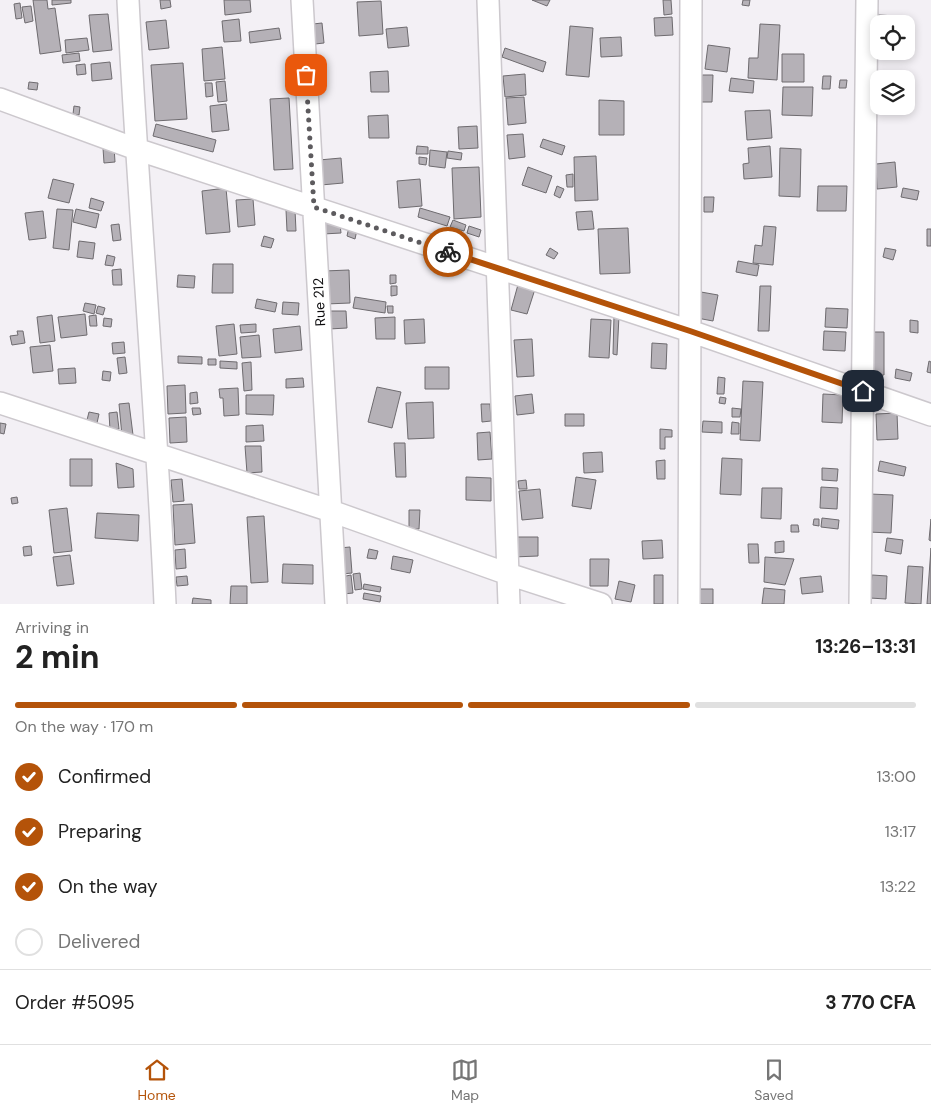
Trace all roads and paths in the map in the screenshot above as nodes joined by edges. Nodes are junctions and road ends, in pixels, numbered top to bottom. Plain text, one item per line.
1 (128, 0) edge
2 (302, 0) edge
3 (488, 0) edge
4 (691, 0) edge
5 (867, 0) edge
6 (0, 99) edge
7 (136, 149) junction
8 (314, 207) junction
9 (497, 268) junction
10 (690, 331) junction
11 (863, 391) junction
12 (0, 403) edge
13 (931, 415) edge
14 (158, 456) junction
15 (331, 511) junction
16 (508, 574) junction
17 (165, 604) edge
18 (336, 604) edge
19 (509, 604) edge
20 (601, 604) edge
21 (690, 604) edge
22 (860, 604) edge

1 - 7 street
2 - 8 street, Rue 212
3 - 9 street
4 - 10 street
5 - 11 street
6 - 7 street
7 - 8 street
7 - 14 street
8 - 9 street
8 - 15 street, Rue 212
9 - 10 street
9 - 16 street
10 - 11 street
10 - 21 street
11 - 13 street
11 - 22 street
12 - 14 street
14 - 15 street
14 - 17 street
15 - 16 street
15 - 18 street, Rue 212
16 - 19 street
16 - 20 street

